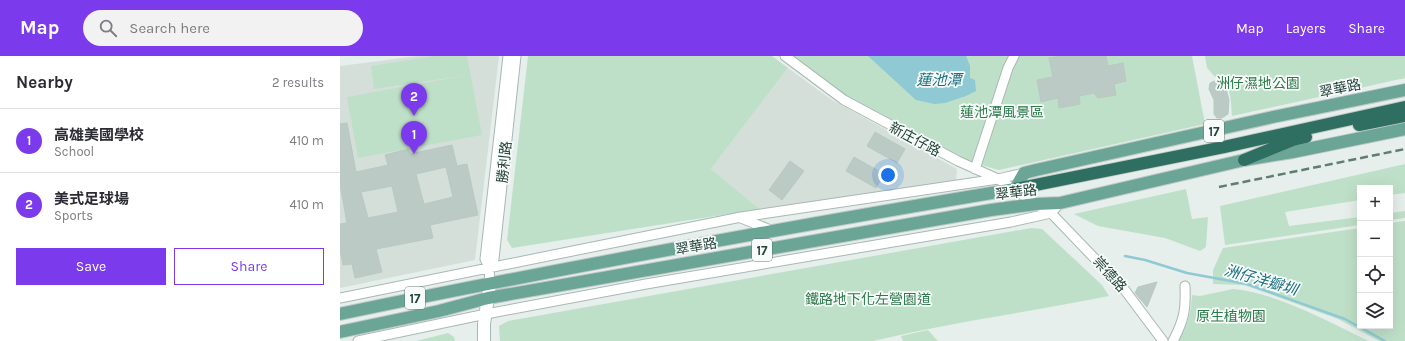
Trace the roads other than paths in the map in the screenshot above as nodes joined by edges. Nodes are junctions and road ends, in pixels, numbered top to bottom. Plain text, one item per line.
1 (508, 56) edge
2 (516, 56) edge
3 (785, 56) edge
4 (1014, 56) edge
5 (1405, 90) edge
6 (1405, 107) edge
7 (1405, 116) edge
8 (1405, 129) edge
9 (1244, 160) junction
10 (975, 169) junction
11 (1024, 174) junction
12 (998, 179) junction
13 (1015, 189) junction
14 (1060, 203) junction
15 (1036, 204) junction
16 (1051, 212) junction
17 (767, 213) junction
18 (741, 218) junction
19 (756, 223) junction
20 (773, 231) junction
21 (744, 237) junction
22 (670, 266) junction
23 (489, 268) junction
24 (641, 271) junction
25 (658, 275) junction
26 (675, 279) junction
27 (490, 284) junction
28 (646, 284) junction
29 (1185, 286) dead end
30 (340, 298) edge
31 (488, 298) junction
32 (340, 314) edge
33 (486, 314) junction
34 (340, 332) edge
35 (358, 341) edge
36 (484, 341) edge
37 (1163, 341) edge
38 (1173, 341) edge

1 - 23 street, 勝利路
2 - 23 street, 勝利路
3 - 10 street, 新庄仔路
4 - 10 street
5 - 11 main road, 翠華路 / 17
6 - 13 highway
7 - 9 highway
8 - 9 main road, 翠華路 / 17
9 - 14 main road, 翠華路 / 17
10 - 12 street, 新庄仔路
11 - 12 street, 翠華路
11 - 13 main road, 翠華路
12 - 13 street, 新庄仔路
12 - 17 street, 翠華路
13 - 15 street, 新庄仔路
13 - 20 main road, 翠華路 / 17
14 - 15 main road, 翠華路 / 17
14 - 16 street, 翠華路
15 - 16 street, 新庄仔路
15 - 22 main road, 翠華路 / 17
16 - 26 street, 翠華路
16 - 37 street, 崇德路
17 - 18 street, 翠華路
17 - 19 street
18 - 19 street
18 - 23 street, 翠華路
19 - 20 street
19 - 21 street
20 - 21 main road, 翠華路 / 17
21 - 27 main road, 翠華路 / 17
22 - 24 main road, 翠華路 / 17
22 - 25 street
23 - 27 street, 勝利路
23 - 30 street, 翠華路
24 - 25 street
24 - 31 main road, 翠華路 / 17
25 - 26 street
25 - 28 street
26 - 28 street, 翠華路
27 - 31 street
27 - 32 main road, 翠華路 / 17
28 - 33 street, 翠華路
29 - 38 street
31 - 33 street
31 - 34 main road, 翠華路 / 17
33 - 35 street, 翠華路
33 - 36 street

